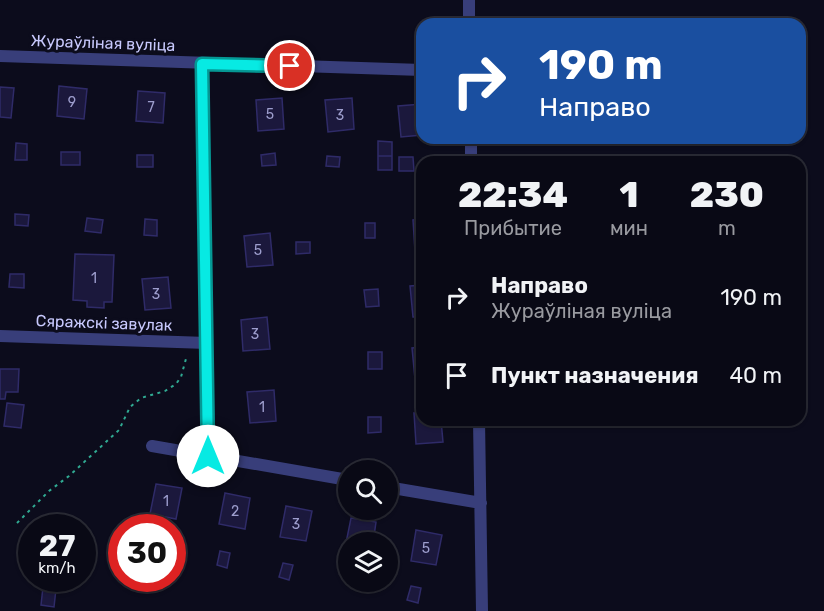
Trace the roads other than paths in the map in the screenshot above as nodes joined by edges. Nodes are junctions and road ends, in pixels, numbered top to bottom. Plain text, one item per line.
1 (469, 0) edge
2 (469, 18) edge
3 (0, 56) edge
4 (202, 64) junction
5 (416, 70) edge
6 (0, 336) edge
7 (207, 343) junction
8 (479, 426) edge
9 (152, 446) dead end
10 (208, 456) junction
11 (338, 478) edge
12 (398, 488) edge
13 (481, 503) junction
14 (482, 611) edge

1 - 2 street
3 - 4 street, Жураўліная вуліца
4 - 5 street, Жураўліная вуліца
4 - 7 street
6 - 7 street, Сяражскі завулак
7 - 10 street
8 - 13 street
9 - 10 street
10 - 11 street
12 - 13 street
13 - 14 street

